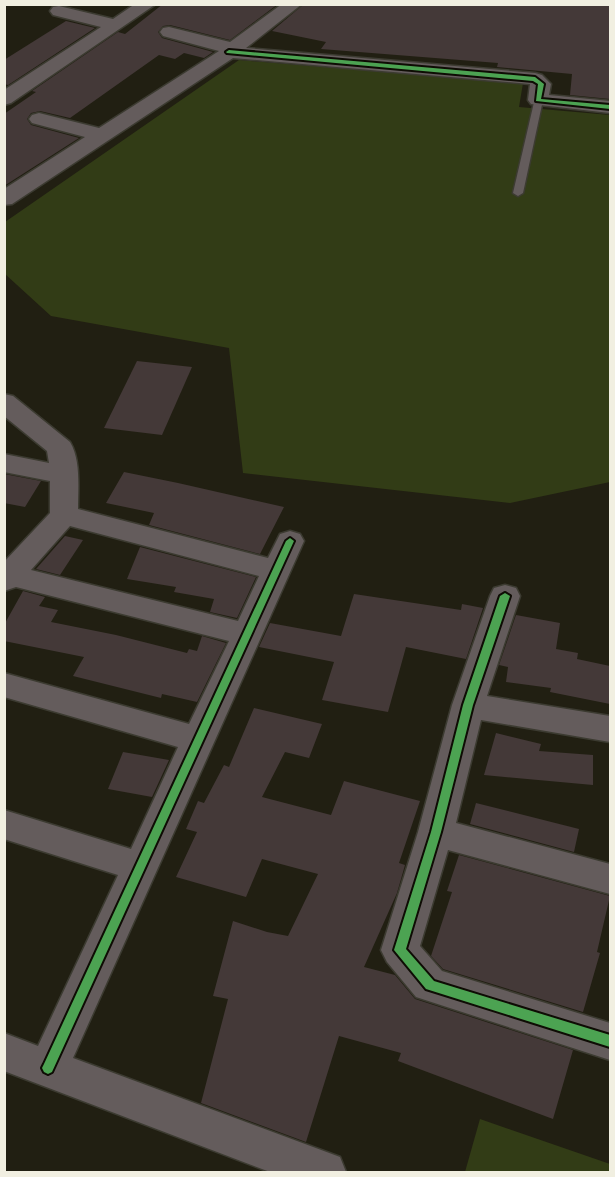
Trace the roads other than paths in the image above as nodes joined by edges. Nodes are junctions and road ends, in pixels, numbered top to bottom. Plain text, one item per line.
1 (148, 4) edge
2 (294, 4) edge
3 (59, 11) dead end
4 (116, 25) junction
5 (169, 32) dead end
6 (232, 50) junction
7 (4, 99) edge
8 (538, 100) junction
9 (610, 107) edge
10 (39, 119) dead end
11 (102, 135) junction
12 (518, 193) dead end
13 (4, 199) edge
14 (4, 402) edge
15 (4, 464) edge
16 (64, 475) junction
17 (64, 514) junction
18 (6, 576) edge
19 (505, 596) dead end
20 (247, 634) junction
21 (4, 685) edge
22 (468, 705) junction
23 (610, 729) edge
24 (199, 740) junction
25 (4, 824) edge
26 (436, 832) junction
27 (140, 867) junction
28 (610, 879) edge
29 (610, 1041) edge
30 (4, 1052) edge
31 (48, 1068) junction
32 (325, 1173) edge

1 - 4 street
2 - 6 street
3 - 4 street
4 - 7 street
5 - 6 street
6 - 8 street
6 - 11 street
8 - 9 street
8 - 12 lane
10 - 11 street
11 - 13 street
14 - 16 street
15 - 16 street
16 - 17 street
17 - 18 street
17 - 20 street
18 - 20 street
19 - 22 street
20 - 24 street
21 - 24 street
22 - 23 street
22 - 26 street
24 - 27 street
25 - 27 street
26 - 28 street
26 - 29 street
27 - 31 street
30 - 31 street
31 - 32 street

